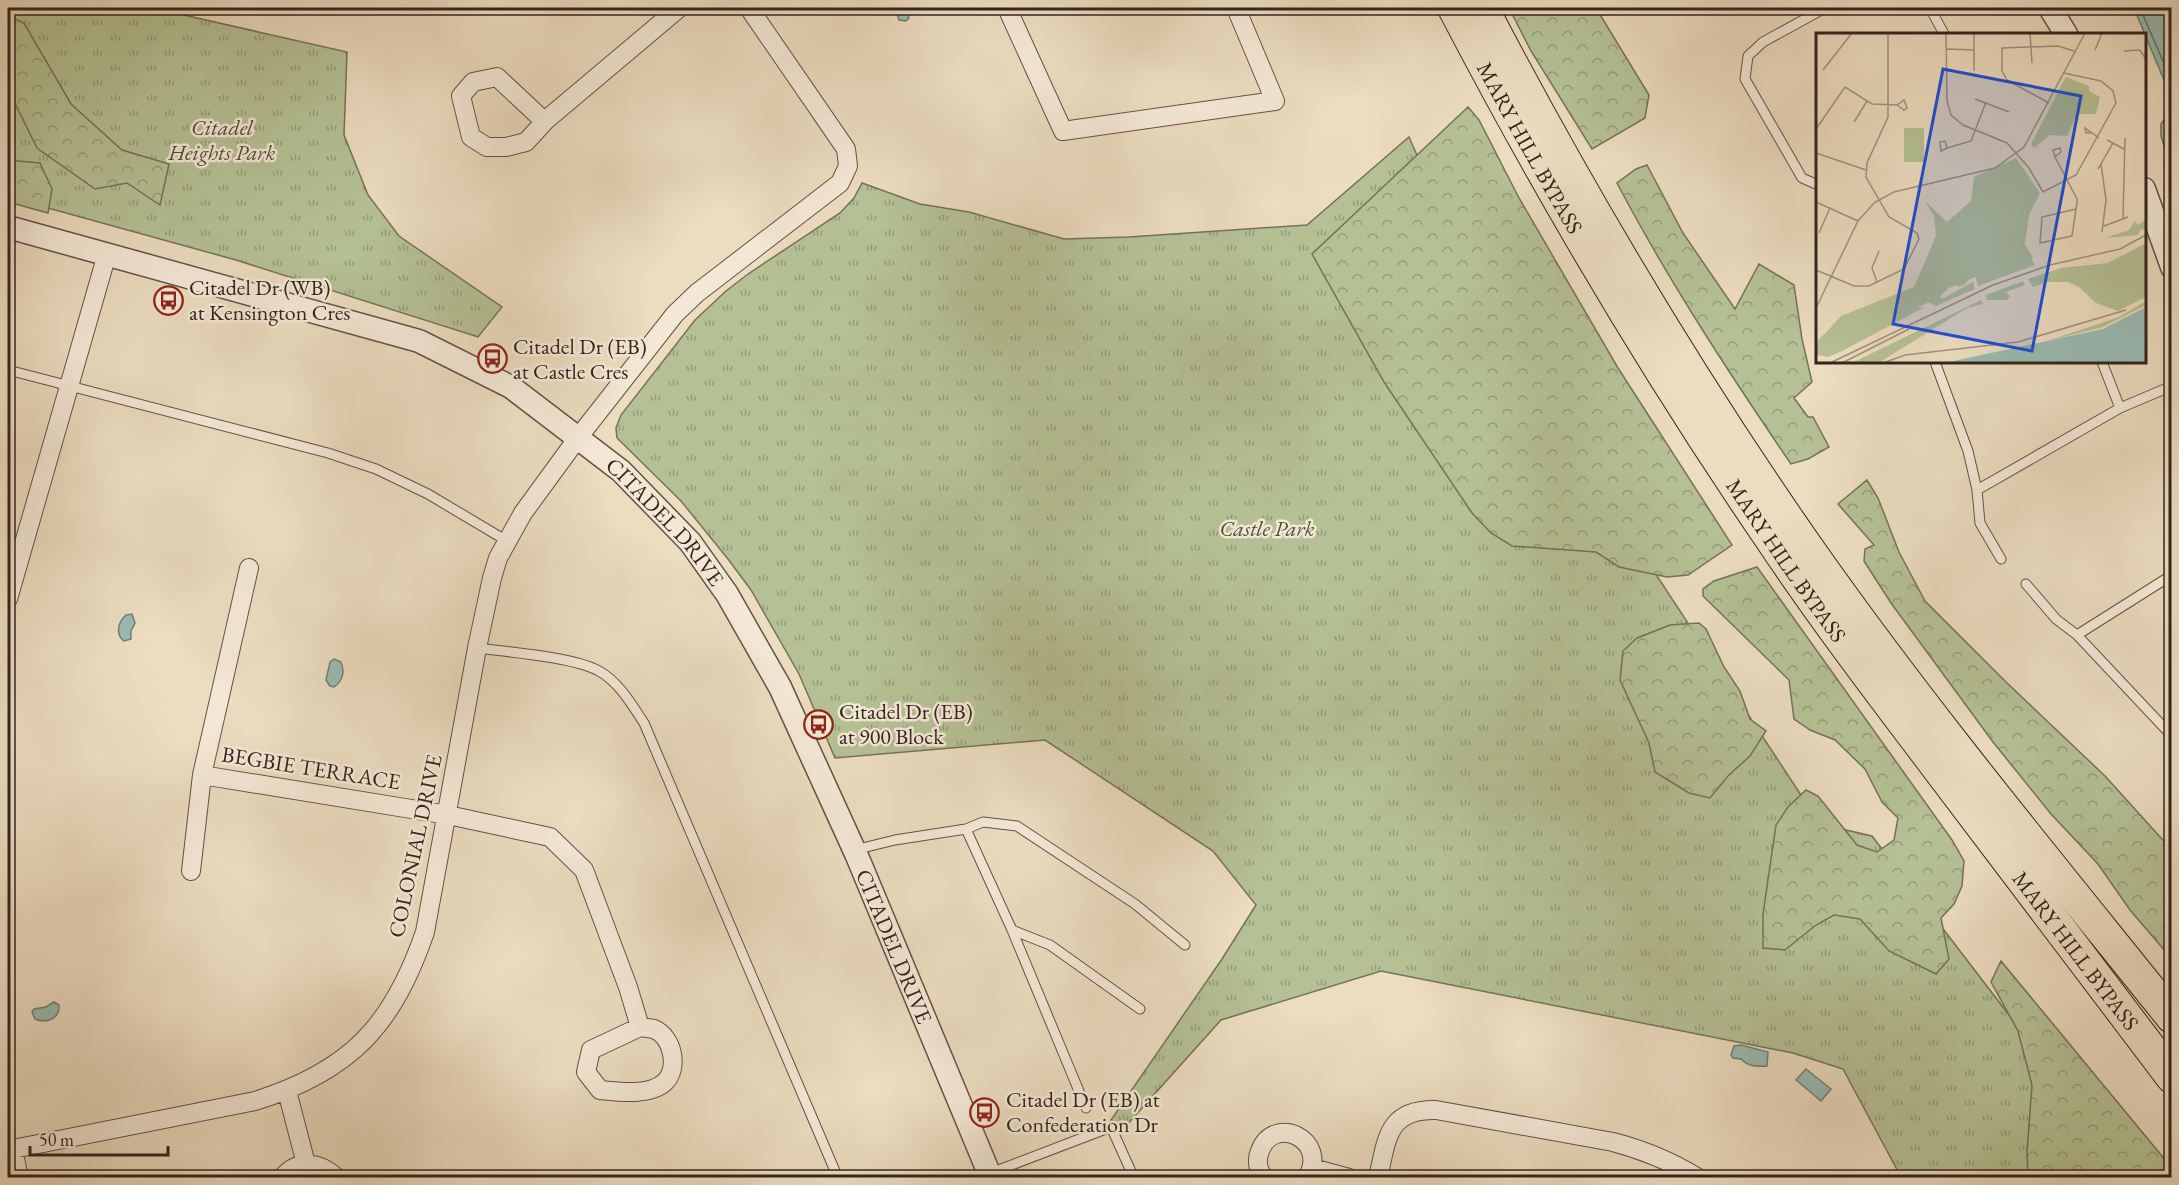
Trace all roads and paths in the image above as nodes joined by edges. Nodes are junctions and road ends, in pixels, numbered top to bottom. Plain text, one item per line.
1 (679, 8) edge
2 (749, 8) edge
3 (1007, 8) edge
4 (1236, 8) edge
5 (1454, 8) edge
6 (1482, 8) edge
7 (1825, 8) edge
8 (1930, 8) edge
9 (2050, 8) edge
10 (1943, 33) edge
11 (2065, 33) edge
12 (546, 120) junction
13 (1816, 184) edge
14 (2146, 192) edge
15 (2146, 215) edge
16 (8, 227) edge
17 (107, 254) junction
18 (2169, 261) edge
19 (1935, 363) edge
20 (2102, 363) edge
21 (8, 370) edge
22 (69, 386) junction
23 (2172, 386) edge
24 (2120, 408) junction
25 (577, 439) junction
26 (1977, 490) junction
27 (507, 541) junction
28 (2001, 559) dead end
29 (249, 568) dead end
30 (2172, 575) edge
31 (2026, 584) dead end
32 (8, 599) edge
33 (2077, 635) junction
34 (477, 648) junction
35 (2172, 736) edge
36 (202, 775) junction
37 (448, 814) junction
38 (966, 829) junction
39 (854, 850) junction
40 (191, 871) dead end
41 (1012, 930) junction
42 (1185, 945) dead end
43 (1140, 1009) dead end
44 (2172, 1017) edge
45 (640, 1027) junction
46 (2172, 1077) edge
47 (287, 1091) junction
48 (1086, 1108) dead end
49 (10, 1149) edge
50 (306, 1164) junction
51 (1309, 1173) edge
52 (987, 1176) edge
53 (19, 1178) edge
54 (282, 1178) edge
55 (337, 1178) edge
56 (838, 1178) edge
57 (1134, 1178) edge
58 (1264, 1178) edge
59 (1349, 1178) edge
60 (1378, 1178) edge
61 (1698, 1178) edge

1 - 12 street
2 - 25 street, COLONIAL DRIVE
3 - 4 street
5 - 46 highway, MARY HILL BYPASS
6 - 44 highway, MARY HILL BYPASS
7 - 13 lane
8 - 10 lane
9 - 11 street
12 - 12 street
14 - 18 street
15 - 18 street
16 - 17 street, CITADEL DRIVE
17 - 22 street
17 - 25 street, CITADEL DRIVE
19 - 26 lane
20 - 24 lane
21 - 22 lane
22 - 27 lane
22 - 32 street
23 - 24 lane
24 - 26 lane
25 - 27 street, COLONIAL DRIVE
25 - 39 street, CITADEL DRIVE
26 - 28 lane
27 - 34 street, COLONIAL DRIVE
29 - 36 street, BEGBIE TERRACE
30 - 33 lane
31 - 33 lane
33 - 35 lane
34 - 37 street, COLONIAL DRIVE
34 - 56 lane
36 - 37 street, BEGBIE TERRACE
36 - 40 street, BEGBIE TERRACE
37 - 45 street, BEGBIE TERRACE
37 - 47 street, COLONIAL DRIVE
38 - 39 lane
38 - 41 lane
38 - 42 lane
39 - 52 street, CITADEL DRIVE
41 - 43 lane
41 - 48 lane
45 - 45 street
47 - 49 street, COLONIAL DRIVE
47 - 50 street
49 - 53 street
50 - 54 street
50 - 55 street
51 - 58 street
51 - 59 street
52 - 57 lane
60 - 61 street

